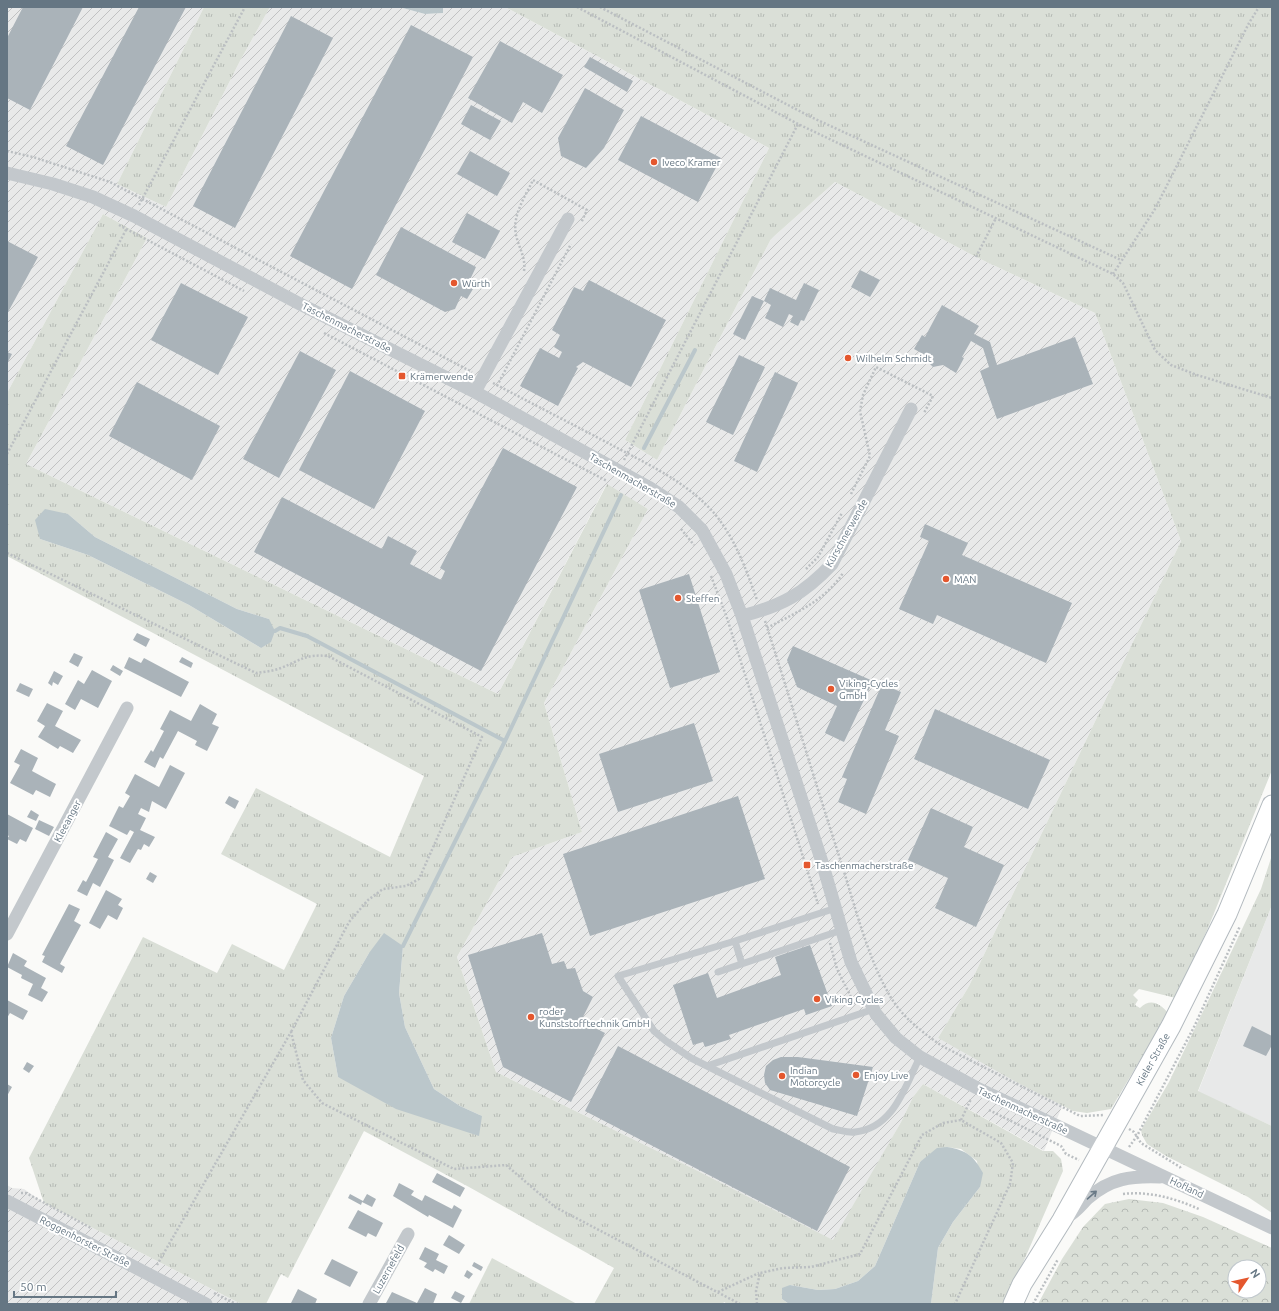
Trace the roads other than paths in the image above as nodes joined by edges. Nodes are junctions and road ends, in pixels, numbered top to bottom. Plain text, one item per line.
1 (7, 173) edge
2 (568, 219) dead end
3 (475, 392) junction
4 (911, 409) dead end
5 (742, 616) junction
6 (127, 708) dead end
7 (1272, 805) edge
8 (836, 908) junction
9 (842, 930) junction
10 (7, 934) edge
11 (735, 941) junction
12 (742, 964) junction
13 (718, 972) dead end
14 (874, 1009) junction
15 (920, 1056) junction
16 (706, 1066) junction
17 (1102, 1147) junction
18 (1166, 1177) junction
19 (7, 1201) edge
20 (1062, 1220) junction
21 (1272, 1228) edge
22 (408, 1234) dead end
23 (206, 1304) edge
24 (369, 1304) edge
25 (1013, 1304) edge

1 - 3 street, Taschenmacherstraße
2 - 3 street
3 - 5 street, Taschenmacherstraße
4 - 5 street, Kürschnerwende
5 - 8 street, Taschenmacherstraße
6 - 10 street, Kleeanger
7 - 17 main road, Kieler Straße
8 - 9 street, Taschenmacherstraße
8 - 11 lane
9 - 12 lane
9 - 14 street, Taschenmacherstraße
11 - 12 lane
11 - 16 lane
12 - 13 lane
14 - 15 street, Taschenmacherstraße
14 - 16 lane
15 - 16 lane
15 - 17 street, Taschenmacherstraße
17 - 18 street, Hofland
17 - 20 main road, Kieler Straße
20 -> 18 street
18 - 21 street, Hofland
19 - 23 street, Roggenhorster Straße
20 - 25 main road, Kieler Straße
22 - 24 street, Luzernefeld

